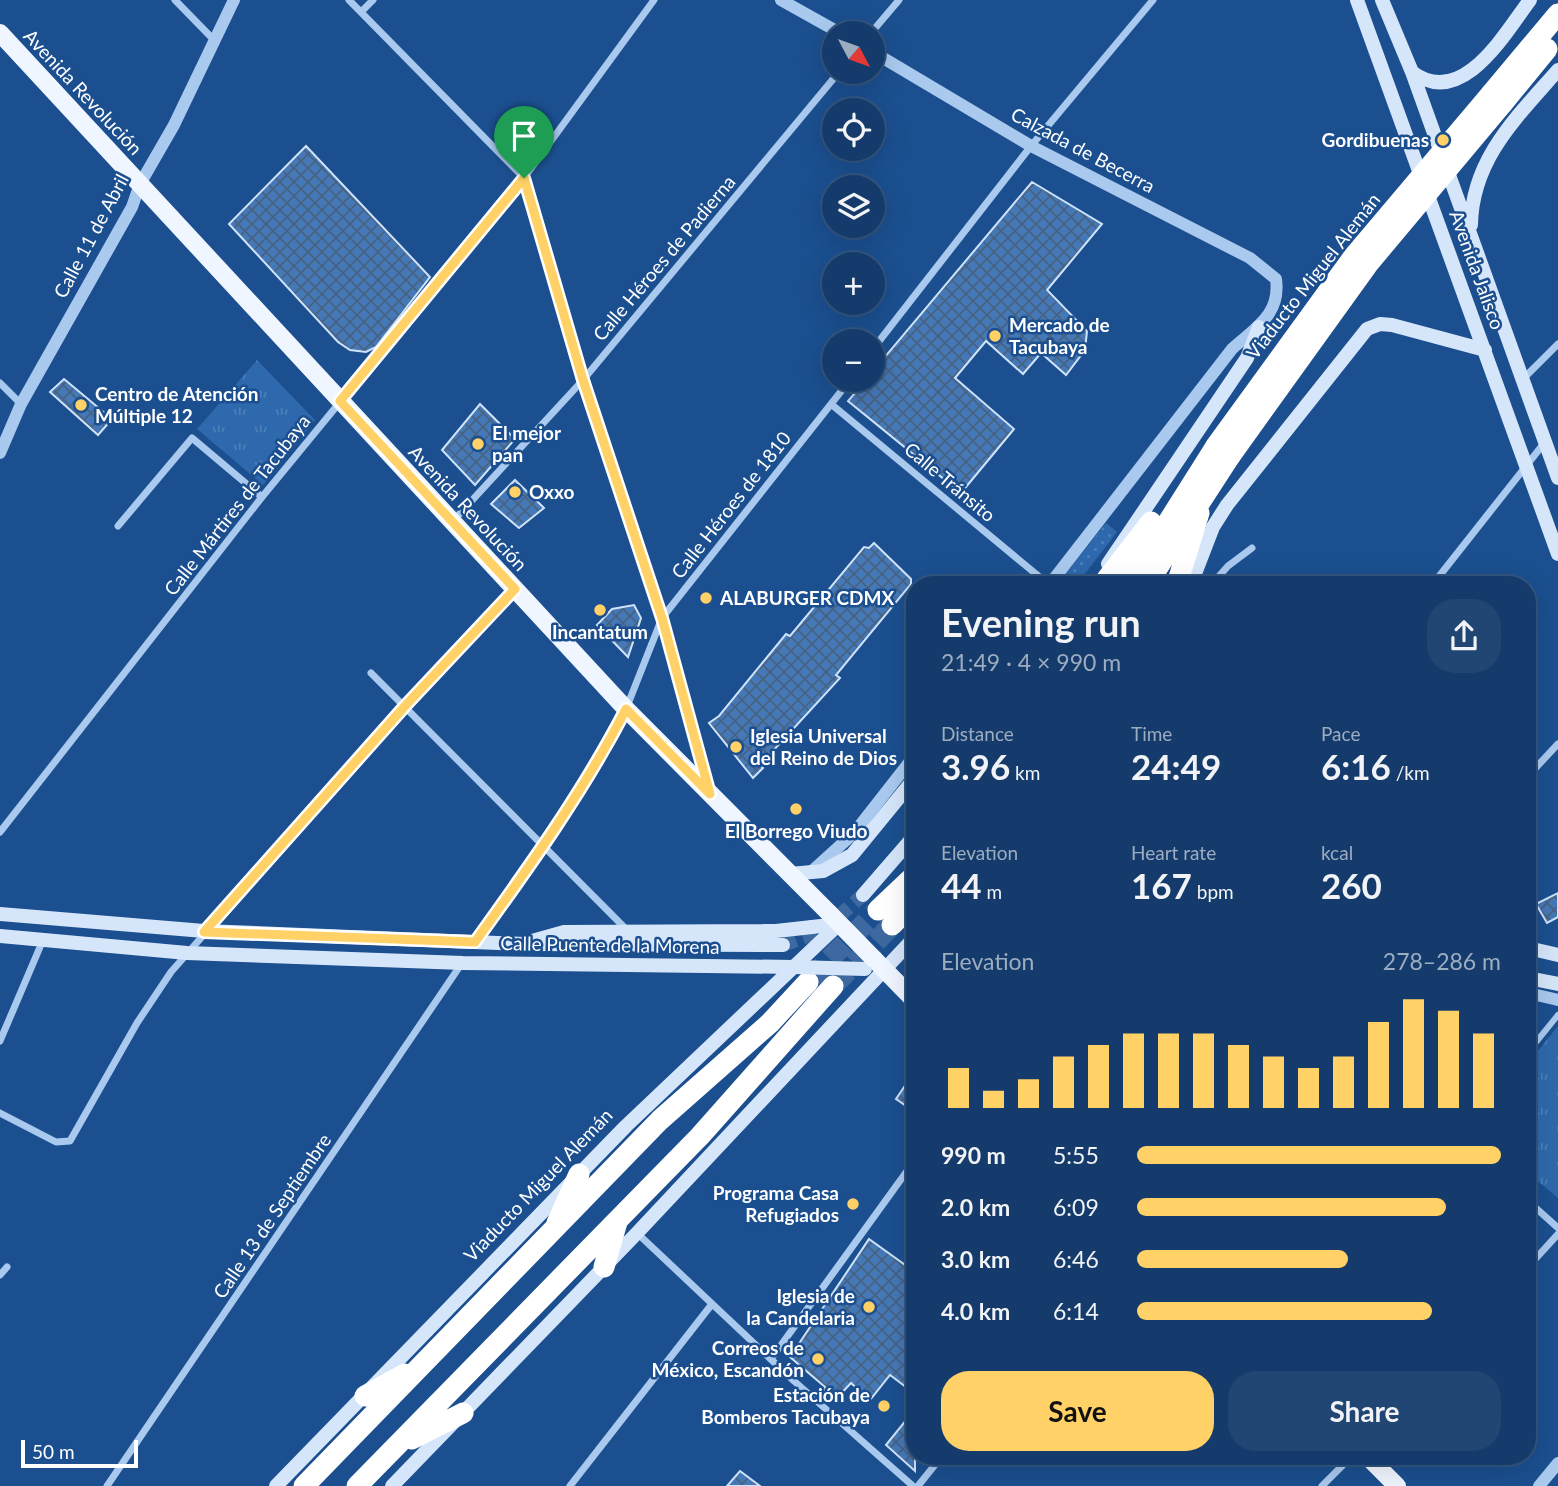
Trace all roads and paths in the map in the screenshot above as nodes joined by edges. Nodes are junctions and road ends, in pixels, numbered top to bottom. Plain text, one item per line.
1 (175, 0) edge
2 (234, 0) edge
3 (349, 0) edge
4 (373, 0) edge
5 (654, 0) edge
6 (781, 0) edge
7 (899, 0) edge
8 (1153, 0) edge
9 (1357, 0) edge
10 (1382, 0) edge
11 (1530, 0) edge
12 (361, 12) junction
13 (1558, 14) edge
14 (881, 21) edge
15 (822, 23) edge
16 (0, 33) edge
17 (1557, 37) edge
18 (213, 39) junction
19 (886, 60) edge
20 (1558, 70) edge
21 (1412, 72) junction
22 (829, 84) edge
23 (1496, 99) junction
24 (1031, 146) junction
25 (524, 178) junction
26 (140, 184) junction
27 (1472, 237) junction
28 (1276, 279) joint
29 (1259, 327) junction
30 (885, 334) edge
31 (1558, 344) edge
32 (1485, 350) junction
33 (583, 380) junction
34 (1522, 380) junction
35 (0, 383) edge
36 (840, 392) edge
37 (340, 401) junction
38 (21, 404) junction
39 (831, 404) junction
40 (1545, 442) junction
41 (1223, 451) junction
42 (0, 453) edge
43 (1527, 465) junction
44 (1202, 466) junction
45 (1558, 478) edge
46 (1204, 496) junction
47 (262, 497) junction
48 (452, 522) junction
49 (118, 526) dead end
50 (1252, 548) dead end
51 (1558, 554) edge
52 (1039, 576) edge
53 (1055, 576) edge
54 (1102, 576) edge
55 (1109, 576) edge
56 (1134, 576) edge
57 (1152, 576) edge
58 (1179, 576) edge
59 (1194, 576) edge
60 (1219, 576) edge
61 (1439, 576) edge
62 (515, 589) junction
63 (662, 618) junction
64 (371, 673) dead end
65 (405, 706) junction
66 (626, 709) junction
67 (1558, 744) edge
68 (906, 767) edge
69 (1536, 767) edge
70 (906, 789) edge
71 (710, 794) junction
72 (0, 832) edge
73 (543, 847) junction
74 (906, 866) edge
75 (811, 872) junction
76 (790, 874) junction
77 (906, 882) edge
78 (906, 889) edge
79 (894, 907) edge
80 (0, 914) edge
81 (834, 918) junction
82 (204, 932) junction
83 (629, 932) junction
84 (0, 936) edge
85 (43, 939) junction
86 (475, 942) junction
87 (524, 944) junction
88 (906, 944) edge
89 (783, 946) tunnel mouth
90 (1536, 950) edge
91 (187, 953) junction
92 (1558, 955) edge
93 (463, 963) junction
94 (875, 966) junction
95 (794, 972) junction
96 (1536, 980) edge
97 (1558, 984) edge
98 (833, 986) tunnel mouth
99 (906, 993) edge
100 (1536, 995) edge
101 (1558, 1000) edge
102 (1558, 1014) edge
103 (0, 1041) edge
104 (1536, 1042) edge
105 (0, 1113) edge
106 (906, 1172) edge
107 (579, 1174) junction
108 (1536, 1208) edge
109 (619, 1219) junction
110 (1558, 1228) edge
111 (555, 1231) junction
112 (637, 1233) junction
113 (1558, 1234) edge
114 (1536, 1258) edge
115 (7, 1267) dead end
116 (604, 1267) junction
117 (0, 1275) edge
118 (712, 1304) junction
119 (771, 1359) junction
120 (429, 1361) junction
121 (365, 1396) junction
122 (463, 1413) junction
123 (397, 1446) junction
124 (1558, 1463) edge
125 (934, 1465) edge
126 (1343, 1465) edge
127 (1376, 1465) edge
128 (107, 1486) edge
129 (276, 1486) edge
130 (304, 1486) edge
131 (357, 1486) edge
132 (392, 1486) edge
133 (570, 1486) edge
134 (916, 1486) edge
135 (1321, 1486) edge
136 (1397, 1486) edge
137 (1539, 1486) edge

1 - 18 street
2 - 18 street, Calle 11 de Abril
3 - 12 street
4 - 12 street
5 - 25 street, Calle Mártires de Tacubaya
6 - 15 street
7 - 14 street
8 - 24 street
9 - 32 main road, Avenida Jalisco
10 - 21 main road, Avenida Jalisco
11 - 21 main road
12 - 25 street
13 - 23 highway, Viaducto Miguel Alemán
16 - 26 main road, Avenida Revolución
17 - 23 highway, Viaducto Miguel Alemán
18 - 26 street, Calle 11 de Abril
19 - 24 street, Calzada de Becerra
20 - 27 main road
21 - 27 main road, Avenida Jalisco
22 - 33 street, Calle Héroes de Padierna
23 - 41 highway, Viaducto Miguel Alemán, bridge
24 - 28 street, Calzada de Becerra
24 - 30 street
25 - 33 street
25 - 37 street, Calle Mártires de Tacubaya
26 - 37 main road, Avenida Revolución
26 - 38 street, Calle 11 de Abril
27 - 34 main road, Avenida Jalisco
28 - 29 street, Viaducto Miguel Alemán
29 - 53 street, Viaducto Miguel Alemán
29 - 54 main road, Viaducto Miguel Alemán
31 - 34 street
32 - 43 main road, Avenida Jalisco
32 - 59 main road
33 - 48 street, Calle Héroes de Padierna
33 - 63 street
34 - 40 main road, Avenida Jalisco
35 - 38 street
36 - 39 street, Calle Héroes de 1810
37 - 47 street, Calle Mártires de Tacubaya
37 - 48 main road, Avenida Revolución
38 - 42 street, Calle 11 de Abril
39 - 52 street, Calle Tránsito
39 - 63 street, Calle Héroes de 1810
40 - 43 street
40 - 45 main road, Avenida Jalisco
41 - 44 highway, Viaducto Miguel Alemán
41 - 46 highway, Viaducto Miguel Alemán
43 - 51 main road, Avenida Jalisco
43 - 61 street
44 - 55 highway
44 - 56 highway, Viaducto Miguel Alemán
46 - 57 highway, Viaducto Miguel Alemán
46 - 58 highway
47 - 49 street
47 - 72 street, Calle Mártires de Tacubaya
48 - 62 main road, Avenida Revolución
50 - 60 street
62 - 65 street
62 - 66 main road, Avenida Revolución
63 - 66 street, Calle Héroes de 1810
63 - 71 street
64 - 65 street
65 - 73 street
65 - 82 street
66 - 71 main road, Avenida Revolución
66 - 73 street, Calle Héroes de 1810
67 - 69 street
68 - 75 street
70 - 75 main road
71 - 76 main road, Avenida Revolución
73 - 83 street
73 - 86 street, Calle Héroes de 1810
74 - 79 main road
75 - 76 main road
76 - 81 main road, Avenida Revolución
77 - 79 highway
78 - 79 highway
80 - 82 main road, Calle Puente de la Morena
81 - 83 main road, Calle Puente de la Morena, bridge
81 - 94 main road, Avenida Revolución, bridge
81 - 95 main road, Viaducto Miguel Alemán
82 - 86 main road, Calle Puente de la Morena
82 - 91 street
83 - 87 main road, Calle Puente de la Morena
84 - 85 main road, Calle Puente de la Morena
85 - 91 main road, Calle Puente de la Morena
85 - 103 street
86 - 87 main road, Calle Puente de la Morena
87 - 89 main road, Calle Puente de la Morena
88 - 94 main road
90 - 92 main road
91 - 93 main road, Calle Puente de la Morena
91 - 105 street
93 - 95 main road, Calle Puente de la Morena
93 - 128 street, Calle 13 de Septiembre
94 - 95 main road, Calle Puente de la Morena, bridge
94 - 99 main road, Avenida Revolución
94 - 112 main road
95 - 107 main road, Viaducto Miguel Alemán
95 - 111 highway, Viaducto Miguel Alemán
96 - 97 main road
98 - 109 highway
100 - 101 street
102 - 104 street
106 - 119 street
107 - 111 highway
107 - 121 main road, Viaducto Miguel Alemán
108 - 110 street
109 - 116 highway
109 - 123 highway
111 - 120 highway, Viaducto Miguel Alemán
112 - 116 main road
112 - 118 street
113 - 114 street
115 - 117 street
116 - 122 main road
118 - 119 street
118 - 133 street
119 - 134 street
120 - 121 highway
120 - 130 highway, Viaducto Miguel Alemán
121 - 129 main road, Viaducto Miguel Alemán
122 - 123 highway
122 - 132 main road
123 - 131 highway
124 - 137 street
125 - 134 street
126 - 135 street
127 - 136 main road

